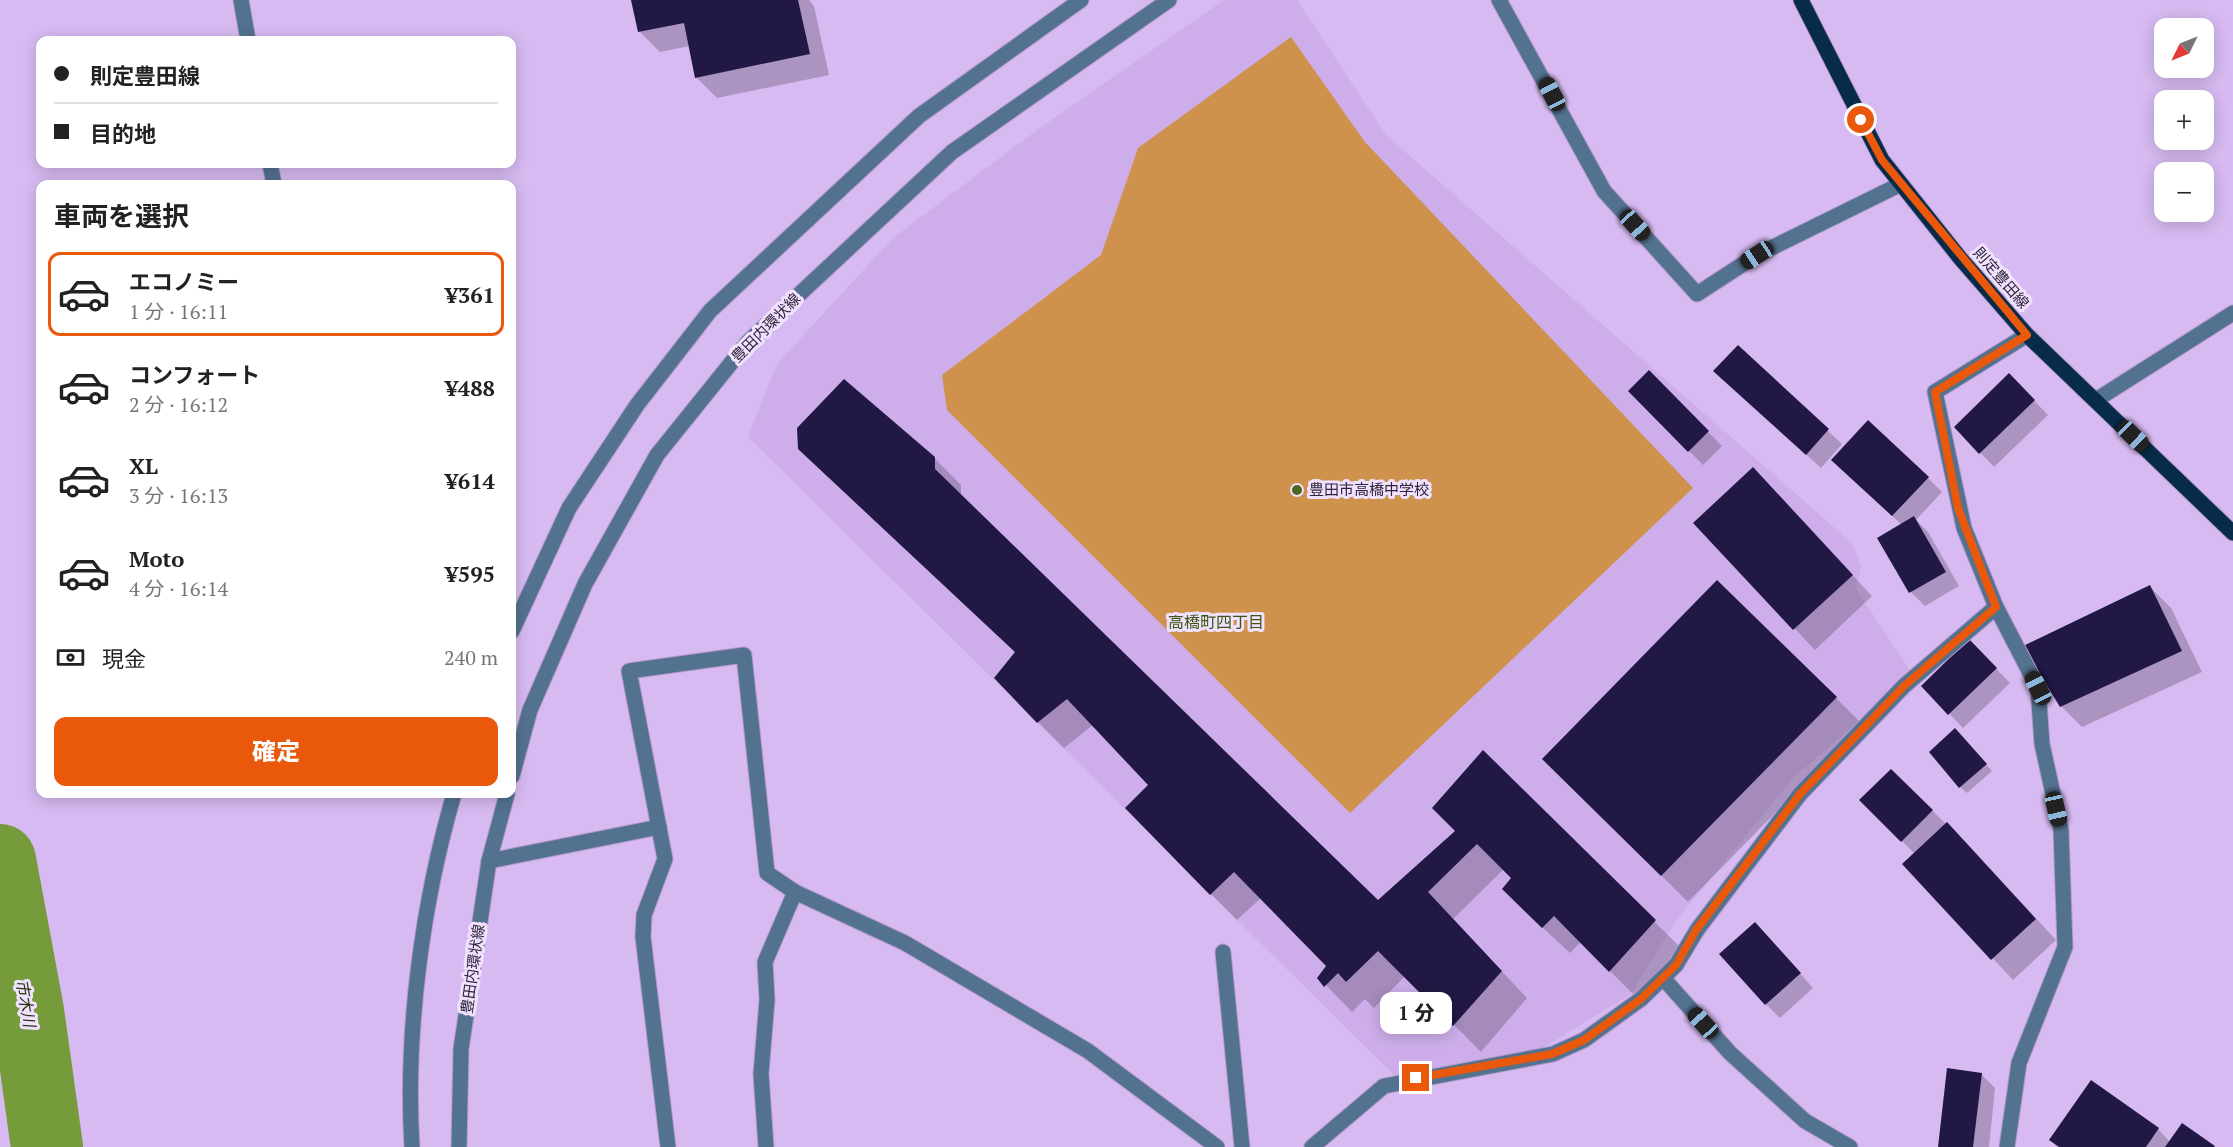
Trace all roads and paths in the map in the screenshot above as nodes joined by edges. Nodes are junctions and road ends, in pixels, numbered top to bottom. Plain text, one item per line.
1 (241, 0) edge
2 (1081, 0) edge
3 (1169, 0) edge
4 (1499, 0) edge
5 (1801, 0) edge
6 (247, 36) edge
7 (1901, 184) junction
8 (2233, 313) edge
9 (2027, 335) junction
10 (2096, 400) junction
11 (2233, 533) edge
12 (1996, 607) junction
13 (516, 622) edge
14 (516, 761) edge
15 (453, 798) edge
16 (506, 798) edge
17 (659, 827) junction
18 (489, 861) junction
19 (795, 892) junction
20 (1223, 952) dead end
21 (1663, 978) junction
22 (412, 1147) edge
23 (459, 1147) edge
24 (668, 1147) edge
25 (766, 1147) edge
26 (1217, 1147) edge
27 (1242, 1147) edge
28 (1312, 1147) edge
29 (1850, 1147) edge
30 (2007, 1147) edge

1 - 6 street
2 - 13 street
3 - 14 street, 豊田内環状線
4 - 7 street
5 - 7 main road, 則定豊田線
7 - 9 main road, 則定豊田線
8 - 10 street
9 - 10 main road, 則定豊田線
9 - 12 street
10 - 11 main road, 則定豊田線
12 - 21 street
12 - 30 street
15 - 22 street
16 - 18 street, 豊田内環状線
17 - 18 street
17 - 19 street
17 - 24 street
18 - 23 street, 豊田内環状線
19 - 25 street
19 - 26 street
20 - 27 street
21 - 28 street
21 - 29 street

